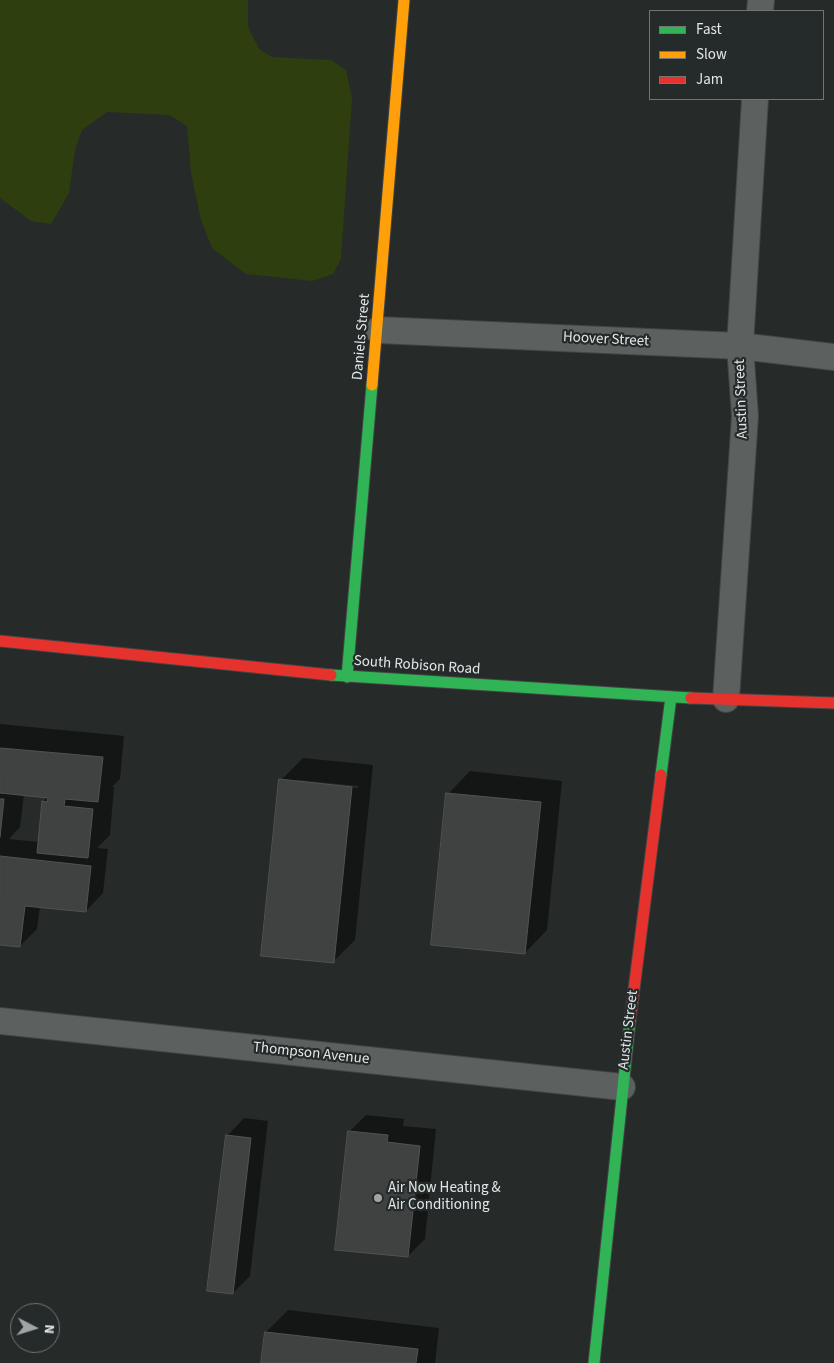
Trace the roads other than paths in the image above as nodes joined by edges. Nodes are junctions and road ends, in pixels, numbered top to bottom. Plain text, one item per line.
1 (404, 0) edge
2 (755, 100) edge
3 (378, 330) junction
4 (740, 346) junction
5 (834, 357) edge
6 (0, 641) edge
7 (347, 677) junction
8 (671, 697) junction
9 (726, 699) junction
10 (834, 702) edge
11 (0, 1022) edge
12 (622, 1087) junction
13 (594, 1363) edge

1 - 3 street, Daniels Street
2 - 4 street, Austin Street
3 - 4 street, Hoover Street
3 - 7 street, Daniels Street
4 - 5 street, Hoover Street
4 - 9 street, Austin Street
6 - 7 street, South Robison Road
7 - 8 street, South Robison Road
8 - 9 street, South Robison Road
8 - 12 street, Austin Street
9 - 10 street, South Robison Road
11 - 12 street, Thompson Avenue
12 - 13 street, Austin Street

